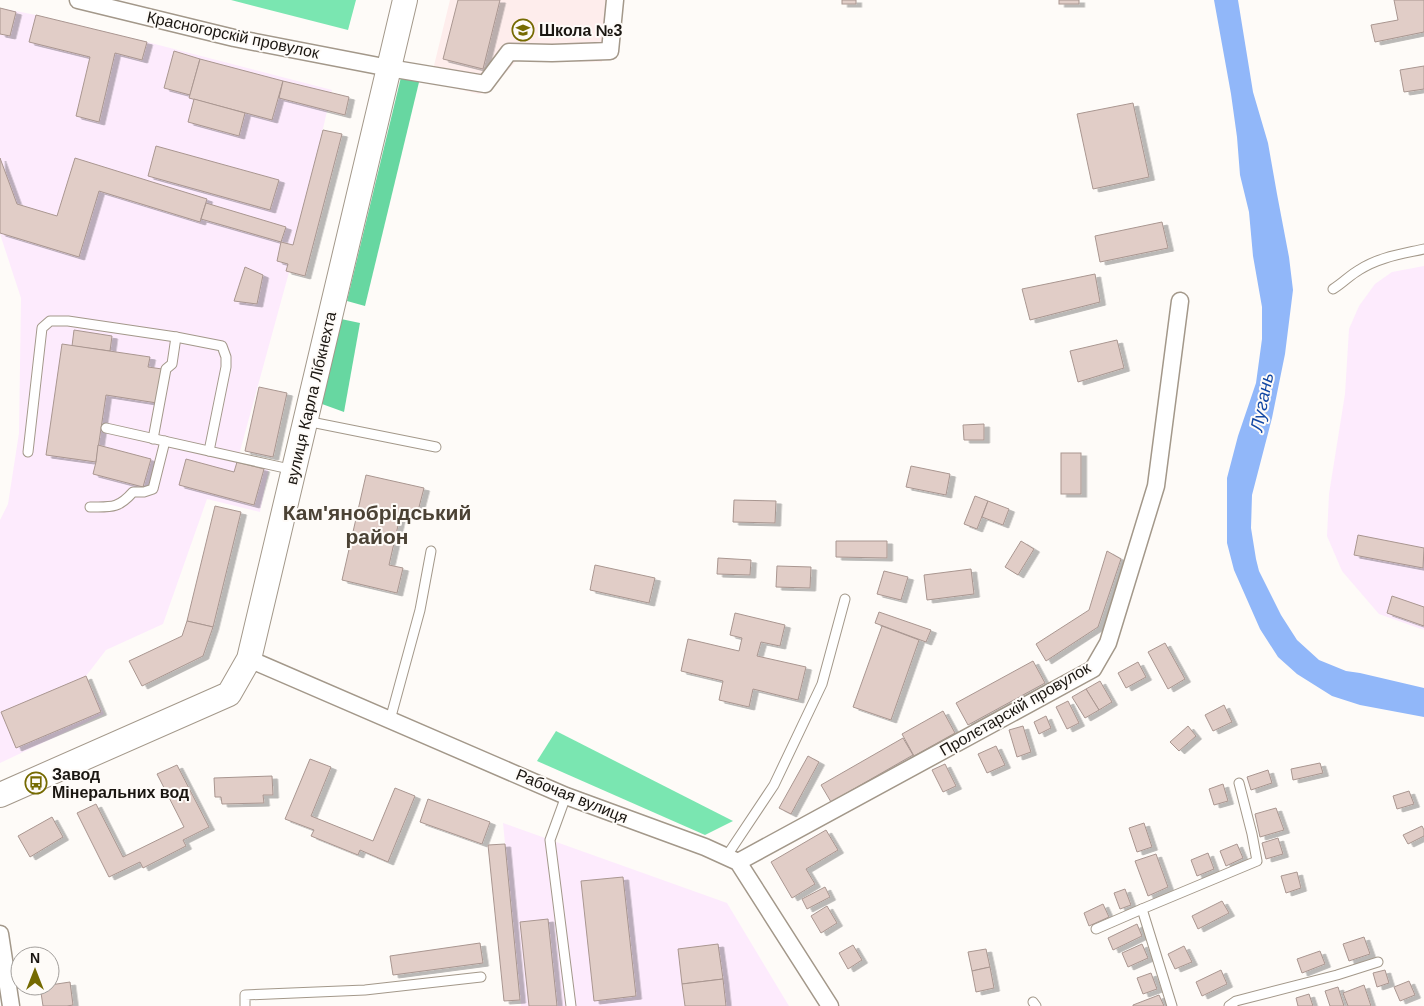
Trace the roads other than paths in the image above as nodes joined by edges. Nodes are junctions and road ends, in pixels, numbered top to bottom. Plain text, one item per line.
1 (78, 0) edge
2 (405, 0) edge
3 (614, 0) edge
4 (389, 68) junction
5 (1424, 249) edge
6 (1333, 289) dead end
7 (1180, 301) dead end
8 (176, 337) junction
9 (306, 421) junction
10 (106, 428) dead end
11 (153, 438) junction
12 (165, 441) junction
13 (436, 447) dead end
14 (209, 451) junction
15 (28, 452) dead end
16 (294, 470) junction
17 (90, 507) dead end
18 (431, 552) dead end
19 (845, 599) dead end
20 (249, 660) junction
21 (390, 720) junction
22 (1239, 783) dead end
23 (0, 795) edge
24 (566, 796) junction
25 (732, 859) junction
26 (1142, 910) junction
27 (1096, 929) dead end
28 (0, 934) edge
29 (1378, 962) dead end
30 (481, 977) dead end
31 (11, 1006) edge
32 (245, 1006) edge
33 (570, 1006) edge
34 (830, 1006) edge
35 (1172, 1006) edge
36 (1229, 1006) edge

1 - 4 street, Красногорскій провулок
2 - 4 street, вулиця Карла Лібкнехта
3 - 4 street, Красногорскій провулок
4 - 9 street, вулиця Карла Лібкнехта
5 - 6 lane
7 - 25 street, Пролєтарскій провулок
8 - 11 lane
8 - 14 lane
8 - 15 lane
9 - 13 lane
9 - 16 street, вулиця Карла Лібкнехта
10 - 11 lane
11 - 12 lane
12 - 14 lane
12 - 17 lane
14 - 16 lane
16 - 20 street, вулиця Карла Лібкнехта
18 - 21 lane
19 - 25 lane
20 - 21 street, Рабочая вулиця
20 - 23 street, вулиця Карла Лібкнехта
21 - 24 street, Рабочая вулиця
22 - 26 lane
24 - 25 street, Рабочая вулиця
24 - 33 lane
25 - 34 street
26 - 27 lane
26 - 35 lane
28 - 31 street
29 - 36 lane
30 - 32 lane

